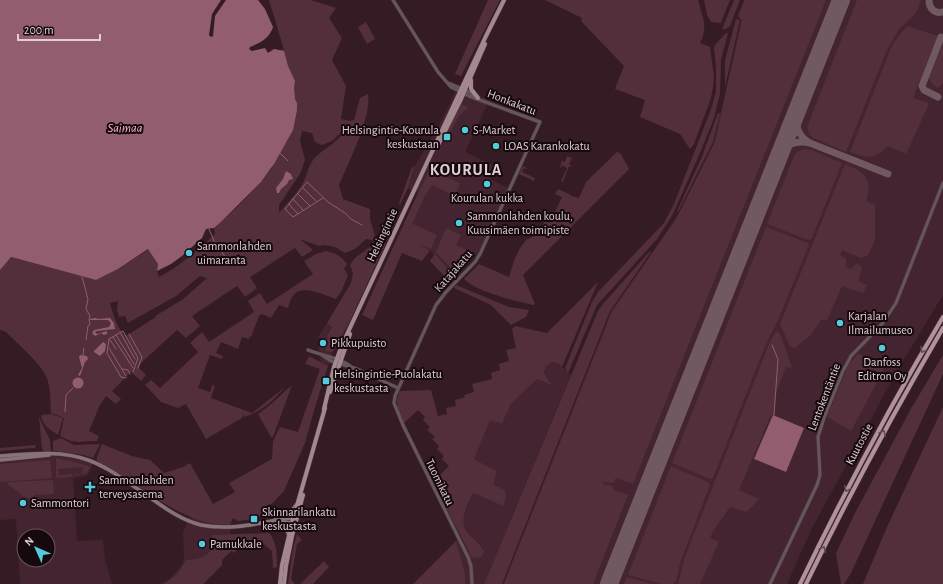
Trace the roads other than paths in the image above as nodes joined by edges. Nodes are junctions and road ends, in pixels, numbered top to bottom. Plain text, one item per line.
1 (393, 0) edge
2 (504, 0) edge
3 (493, 23) junction
4 (476, 66) junction
5 (463, 91) junction
6 (478, 98) junction
7 (540, 122) joint
8 (943, 184) edge
9 (943, 317) edge
10 (943, 328) edge
11 (308, 350) dead end
12 (338, 362) junction
13 (398, 388) junction
14 (54, 454) junction
15 (0, 456) edge
16 (0, 460) edge
17 (308, 467) junction
18 (300, 494) junction
19 (275, 520) junction
20 (294, 522) junction
21 (289, 535) junction
22 (280, 584) edge
23 (284, 584) edge
24 (472, 584) edge
25 (770, 584) edge
26 (800, 584) edge
27 (806, 584) edge

1 - 5 street, Honkakatu
2 - 3 main road, Helsingintie
3 - 4 main road, Helsingintie
3 - 5 main road, Helsingintie
4 - 5 main road, Helsingintie
4 - 6 main road
5 - 6 street, Honkakatu
5 - 12 main road, Helsingintie
6 - 7 street, Honkakatu
7 - 13 street, Katajakatu
8 - 25 street, Lentokentäntie
9 -> 26 highway, Kuutostie
27 -> 10 highway, Kuutostie
11 - 12 street
12 - 13 street
12 - 17 main road, Helsingintie
13 - 24 street, Tuomikatu
14 - 15 main road
14 - 16 main road
14 - 19 main road
17 - 18 main road, Helsingintie
17 - 20 main road, Helsingintie
18 - 19 main road
18 - 20 main road, Helsingintie
19 - 20 main road
19 - 21 main road
20 - 21 main road, Helsingintie
20 - 23 main road, Helsingintie
21 - 22 main road, Helsingintie

